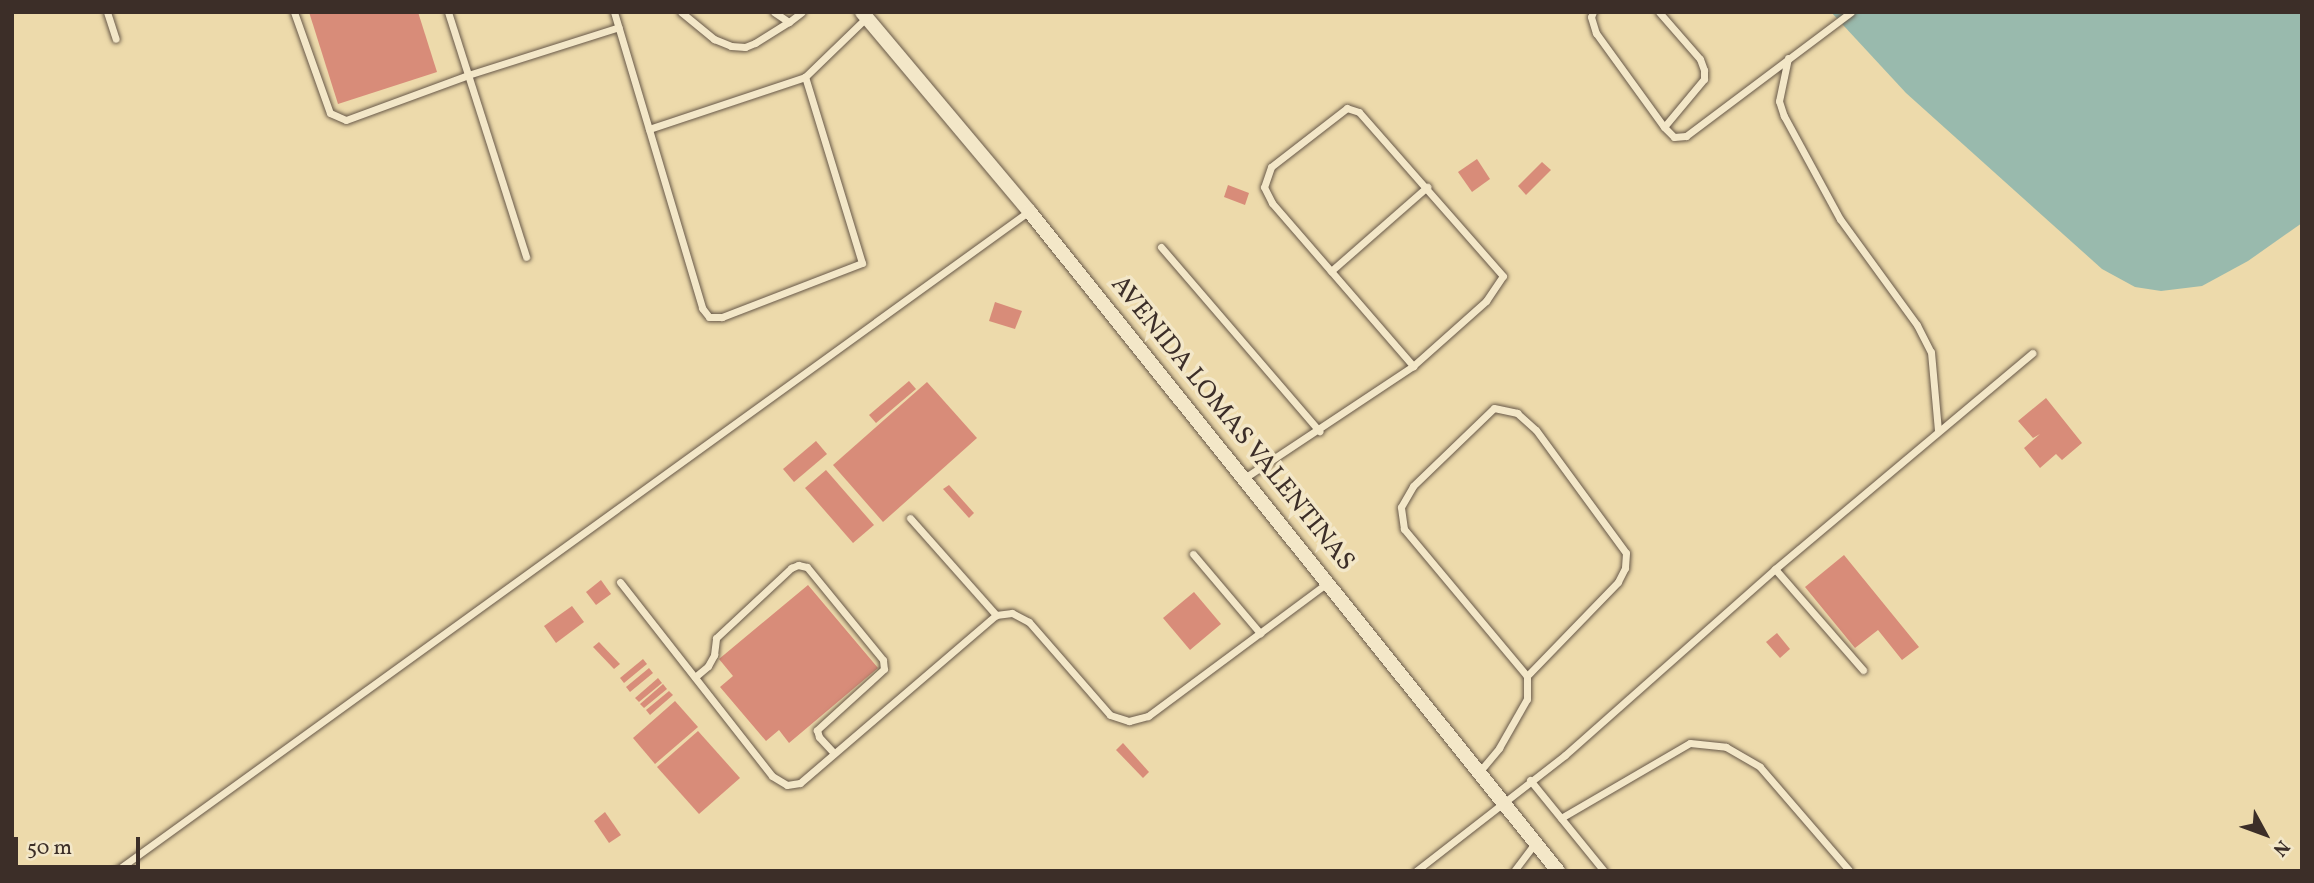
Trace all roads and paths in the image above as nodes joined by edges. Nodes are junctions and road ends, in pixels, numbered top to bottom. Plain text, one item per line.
1 (107, 12) edge
2 (294, 12) edge
3 (448, 12) edge
4 (614, 12) edge
5 (681, 12) edge
6 (774, 12) edge
7 (802, 12) edge
8 (1594, 12) edge
9 (1659, 12) edge
10 (1850, 12) edge
11 (865, 15) edge
12 (789, 22) junction
13 (619, 27) junction
14 (116, 39) dead end
15 (1788, 58) junction
16 (468, 75) junction
17 (805, 77) junction
18 (1664, 127) junction
19 (649, 129) junction
20 (1427, 187) junction
21 (1029, 211) junction
22 (1161, 247) dead end
23 (526, 257) dead end
24 (1331, 271) junction
25 (2032, 353) dead end
26 (1413, 366) junction
27 (1319, 431) junction
28 (1938, 431) junction
29 (1242, 479) junction
30 (910, 518) dead end
31 (1193, 554) dead end
32 (1775, 569) junction
33 (620, 582) dead end
34 (1328, 582) junction
35 (996, 615) junction
36 (1259, 633) junction
37 (1864, 670) dead end
38 (1527, 676) junction
39 (695, 677) junction
40 (834, 753) junction
41 (1480, 771) junction
42 (1530, 780) junction
43 (1501, 802) junction
44 (1561, 818) junction
45 (1535, 843) junction
46 (1849, 870) edge
47 (117, 871) edge
48 (1416, 871) edge
49 (1514, 871) edge
50 (1558, 871) edge
51 (1604, 871) edge

1 - 14 lane
2 - 16 lane
3 - 16 lane
4 - 13 lane
5 - 12 lane
6 - 12 lane
7 - 12 lane
8 - 18 lane
9 - 18 lane
10 - 15 lane
11 - 17 lane
11 - 21 street, AVENIDA LOMAS VALENTINAS
13 - 16 lane
13 - 19 lane
15 - 18 lane
15 - 28 lane
16 - 23 lane
17 - 19 lane
17 - 19 lane
20 - 24 lane
20 - 24 lane
20 - 26 lane
21 - 29 street, AVENIDA LOMAS VALENTINAS
21 - 47 lane
22 - 27 lane
24 - 26 lane
25 - 28 lane
26 - 27 lane
27 - 29 lane
28 - 32 lane
29 - 34 street, AVENIDA LOMAS VALENTINAS
30 - 35 lane
31 - 36 lane
32 - 37 lane
32 - 42 lane
33 - 39 lane
34 - 36 lane
34 - 41 street, AVENIDA LOMAS VALENTINAS
35 - 36 lane
35 - 40 lane
38 - 38 lane
38 - 41 lane
39 - 40 lane
39 - 40 lane
41 - 43 street, AVENIDA LOMAS VALENTINAS
42 - 43 lane
42 - 44 lane
43 - 45 street, AVENIDA LOMAS VALENTINAS
43 - 48 lane
44 - 46 lane
44 - 51 lane
45 - 49 lane
45 - 50 street, AVENIDA LOMAS VALENTINAS

